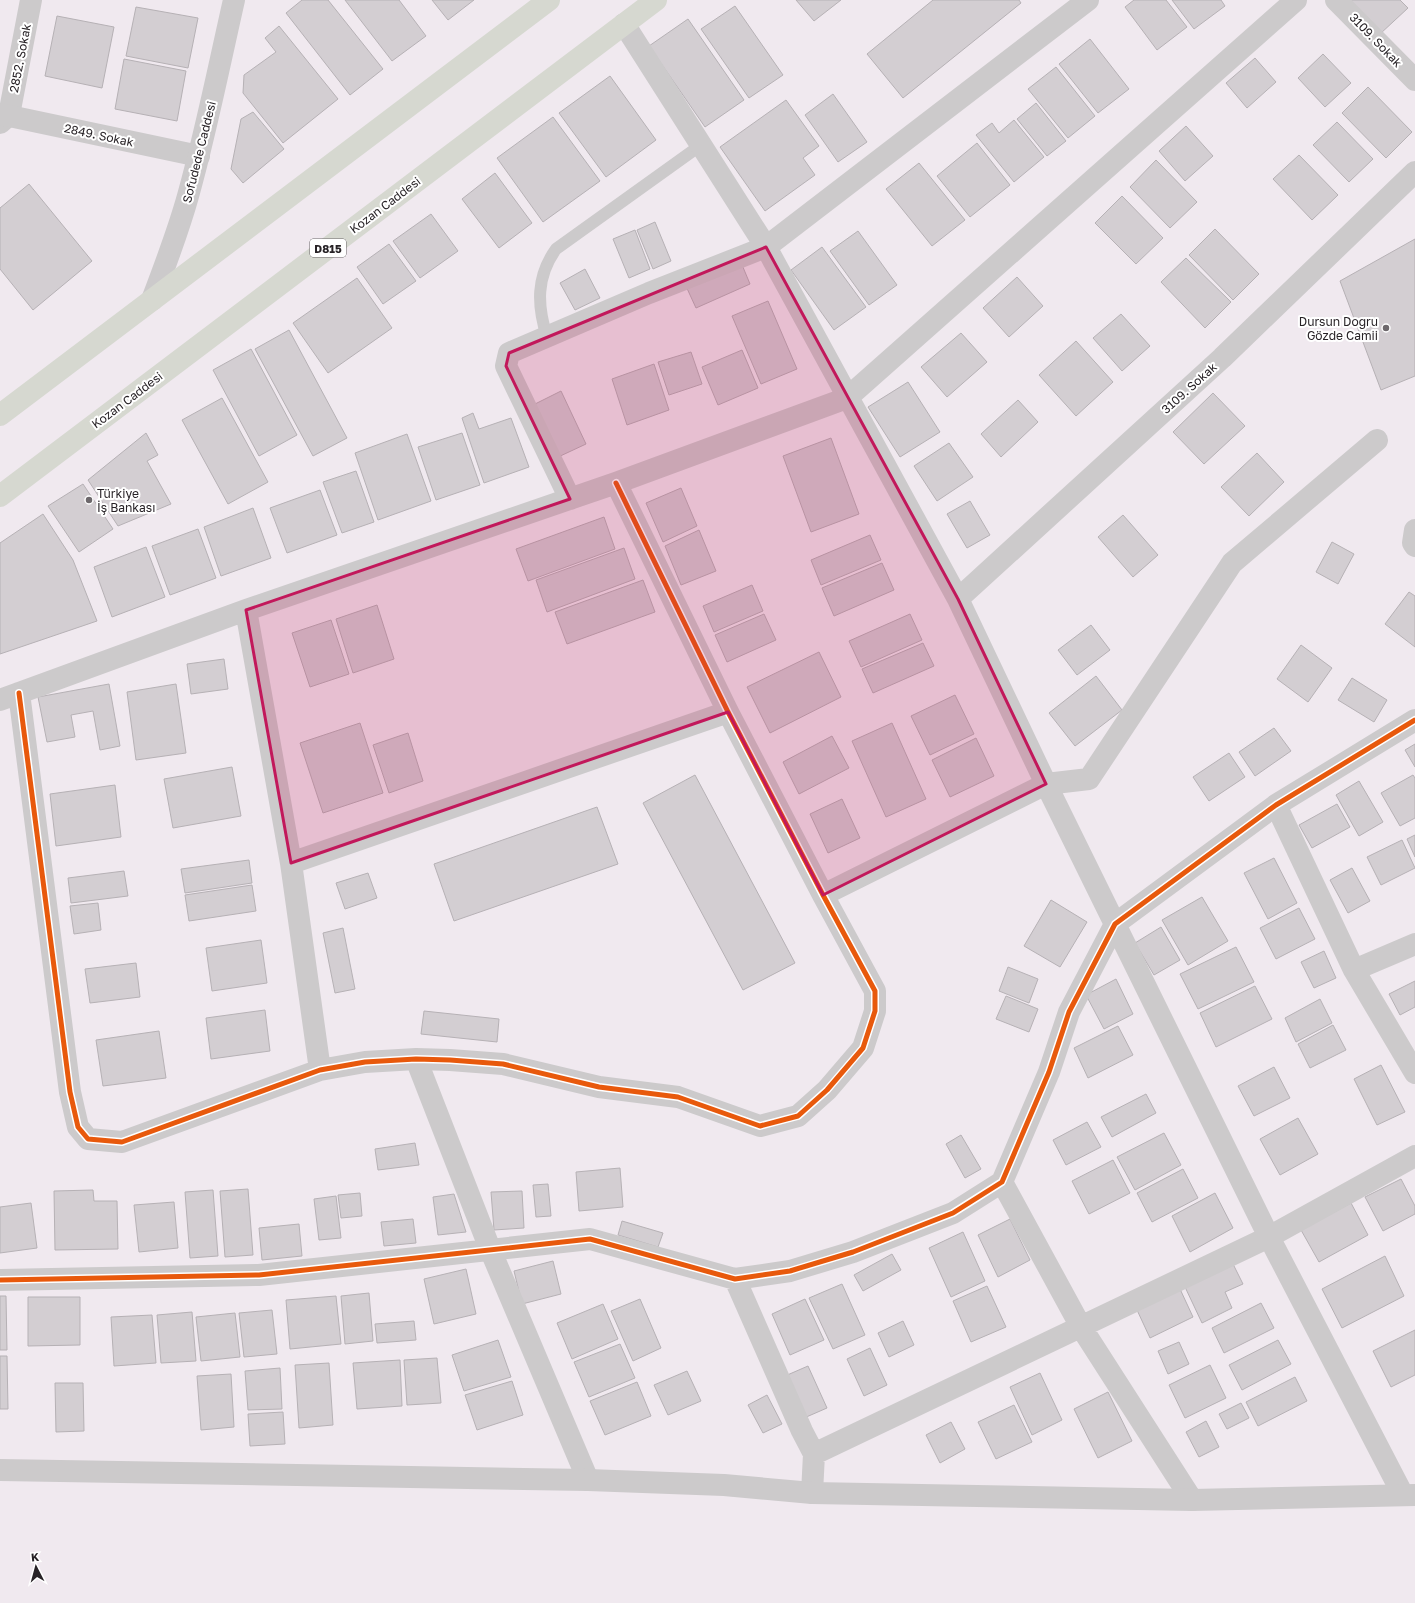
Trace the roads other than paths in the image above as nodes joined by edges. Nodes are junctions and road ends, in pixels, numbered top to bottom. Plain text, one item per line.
1 (31, 0) edge
2 (234, 0) edge
3 (549, 0) edge
4 (656, 0) edge
5 (1088, 0) edge
6 (1296, 0) edge
7 (1336, 0) edge
8 (624, 24) junction
9 (1415, 80) edge
10 (3, 117) edge
11 (701, 145) junction
12 (199, 156) junction
13 (1415, 172) edge
14 (766, 247) junction
15 (152, 300) junction
16 (547, 337) junction
17 (847, 398) junction
18 (0, 415) edge
19 (1377, 440) dead end
20 (616, 483) junction
21 (0, 496) edge
22 (570, 499) junction
23 (1415, 530) edge
24 (1415, 546) edge
25 (958, 599) junction
26 (246, 610) junction
27 (9, 696) edge
28 (728, 712) junction
29 (1415, 720) edge
30 (1046, 784) junction
31 (1276, 805) junction
32 (290, 863) junction
33 (823, 895) junction
34 (1115, 924) junction
35 (1415, 944) edge
36 (1354, 970) junction
37 (416, 1059) junction
38 (320, 1070) junction
39 (1415, 1074) edge
40 (1415, 1156) edge
41 (1002, 1182) junction
42 (1269, 1237) junction
43 (490, 1249) junction
44 (735, 1279) junction
45 (0, 1280) edge
46 (1081, 1327) junction
47 (814, 1454) junction
48 (0, 1470) edge
49 (588, 1480) junction
50 (812, 1493) junction
51 (1409, 1495) edge
52 (1192, 1500) junction

1 - 10 street, 2852. Sokak
2 - 12 street, Sofudede Caddesi
3 - 15 highway
4 - 8 highway, Kozan Caddesi / D815
5 - 14 street
6 - 17 street
7 - 9 street, 3109. Sokak
8 - 11 street
8 - 21 highway, Kozan Caddesi / D815
10 - 12 street, 2849. Sokak
11 - 14 street
11 - 16 lane
12 - 15 street, Sofudede Caddesi
13 - 25 street, 3109. Sokak
14 - 16 street
14 - 17 street
15 - 18 highway
16 - 22 street
17 - 20 street
17 - 25 street
19 - 30 street
20 - 22 street
20 - 28 street
22 - 26 street
23 - 24 street
25 - 30 street
26 - 27 street
26 - 32 street
27 - 38 street
28 - 32 street
28 - 33 street
29 - 31 street
30 - 33 street
30 - 34 street
31 - 34 street
31 - 36 street
32 - 38 street
33 - 37 street
34 - 41 street
34 - 42 street
35 - 36 street
36 - 39 street
37 - 38 street
37 - 43 street
40 - 42 street
41 - 44 street
41 - 46 street
42 - 46 street
42 - 51 street
43 - 44 street
43 - 45 street
43 - 49 street
44 - 47 street
46 - 47 street
46 - 52 street
47 - 50 street
48 - 49 street
49 - 50 street
50 - 52 street
51 - 52 street

